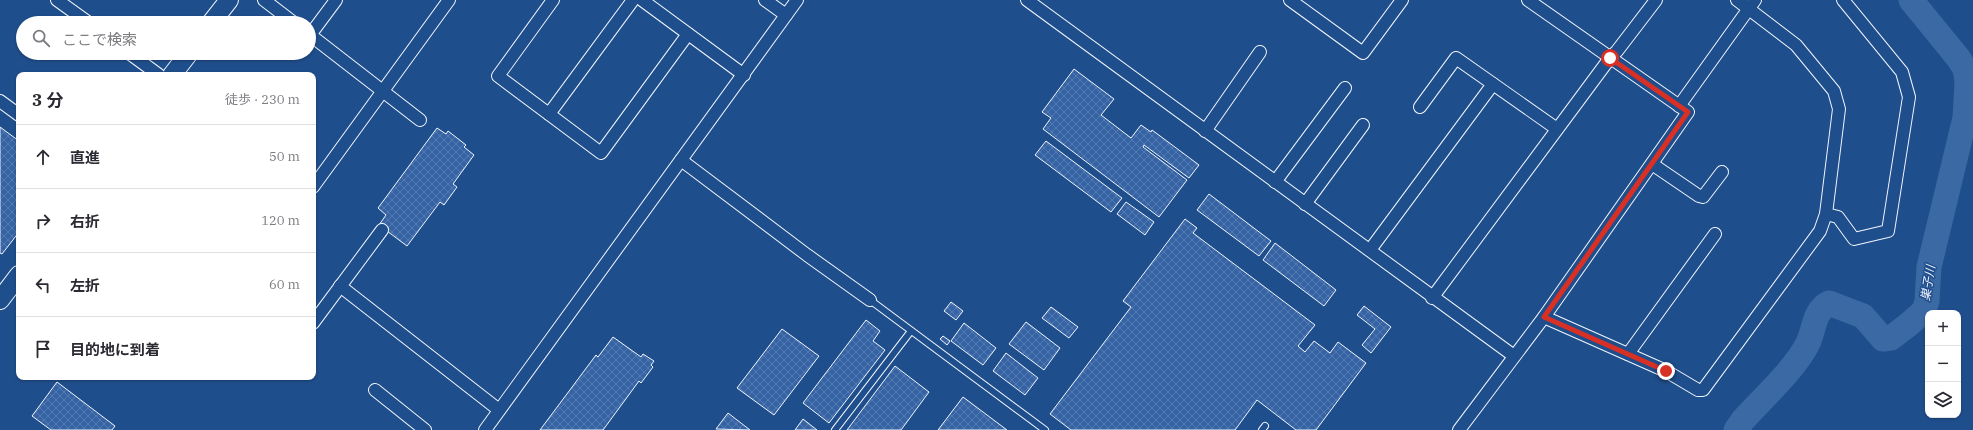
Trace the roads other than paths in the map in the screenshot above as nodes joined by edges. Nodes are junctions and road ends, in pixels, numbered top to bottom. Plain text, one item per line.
1 (58, 0) edge
2 (229, 0) edge
3 (264, 0) edge
4 (336, 0) edge
5 (449, 0) edge
6 (553, 0) edge
7 (633, 0) edge
8 (642, 0) edge
9 (765, 0) edge
10 (797, 0) edge
11 (1027, 0) edge
12 (1290, 0) edge
13 (1402, 0) edge
14 (1656, 0) edge
15 (1737, 0) edge
16 (1843, 0) edge
17 (1531, 1) edge
18 (1752, 5) edge
19 (786, 15) junction
20 (79, 16) edge
21 (216, 16) edge
22 (285, 16) edge
23 (316, 25) edge
24 (688, 34) junction
25 (316, 39) edge
26 (1260, 52) dead end
27 (1610, 58) junction
28 (139, 60) edge
29 (184, 60) edge
30 (155, 72) edge
31 (174, 72) edge
32 (744, 75) junction
33 (1493, 84) junction
34 (1345, 88) dead end
35 (383, 90) junction
36 (0, 101) edge
37 (1420, 106) dead end
38 (1679, 106) junction
39 (16, 113) edge
40 (549, 114) junction
41 (420, 120) dead end
42 (1363, 125) dead end
43 (1556, 130) junction
44 (1205, 131) junction
45 (681, 160) junction
46 (1652, 164) junction
47 (1722, 172) dead end
48 (316, 182) edge
49 (1276, 182) junction
50 (1305, 204) junction
51 (1826, 214) junction
52 (382, 230) dead end
53 (1715, 234) dead end
54 (1370, 250) junction
55 (16, 279) edge
56 (340, 286) junction
57 (1432, 298) junction
58 (0, 300) edge
59 (870, 300) joint
60 (1544, 317) junction
61 (316, 319) edge
62 (911, 331) junction
63 (1628, 354) junction
64 (1514, 356) junction
65 (375, 390) dead end
66 (499, 410) junction
67 (425, 430) edge
68 (485, 430) edge
69 (835, 430) edge
70 (1045, 430) edge
71 (1459, 430) edge

1 - 20 street
2 - 21 street
3 - 22 street
4 - 23 street
5 - 35 street
6 - 40 street
7 - 40 street
8 - 24 street
9 - 19 street
10 - 19 street
11 - 44 street
12 - 13 street
14 - 27 street
15 - 18 street
16 - 51 street
17 - 27 street
18 - 38 street
18 - 51 street
19 - 32 street
24 - 32 street
24 - 40 street
25 - 35 street
26 - 44 street
27 - 38 street
27 - 43 street
28 - 30 street
29 - 31 street
32 - 45 street
33 - 37 street
33 - 43 street
33 - 54 street
34 - 49 street
35 - 41 street
35 - 48 street
36 - 39 street
38 - 46 street
42 - 50 street
43 - 57 street
44 - 49 street
45 - 59 street
45 - 66 street
46 - 47 street
46 - 60 street
49 - 50 street
50 - 54 street
51 - 63 street
52 - 56 street
53 - 63 street
54 - 57 street
55 - 58 street
56 - 61 street
56 - 66 street
57 - 64 street
59 - 62 lane
60 - 63 street
60 - 64 street
62 - 69 lane
62 - 70 lane
64 - 71 street
65 - 67 street
66 - 68 street

